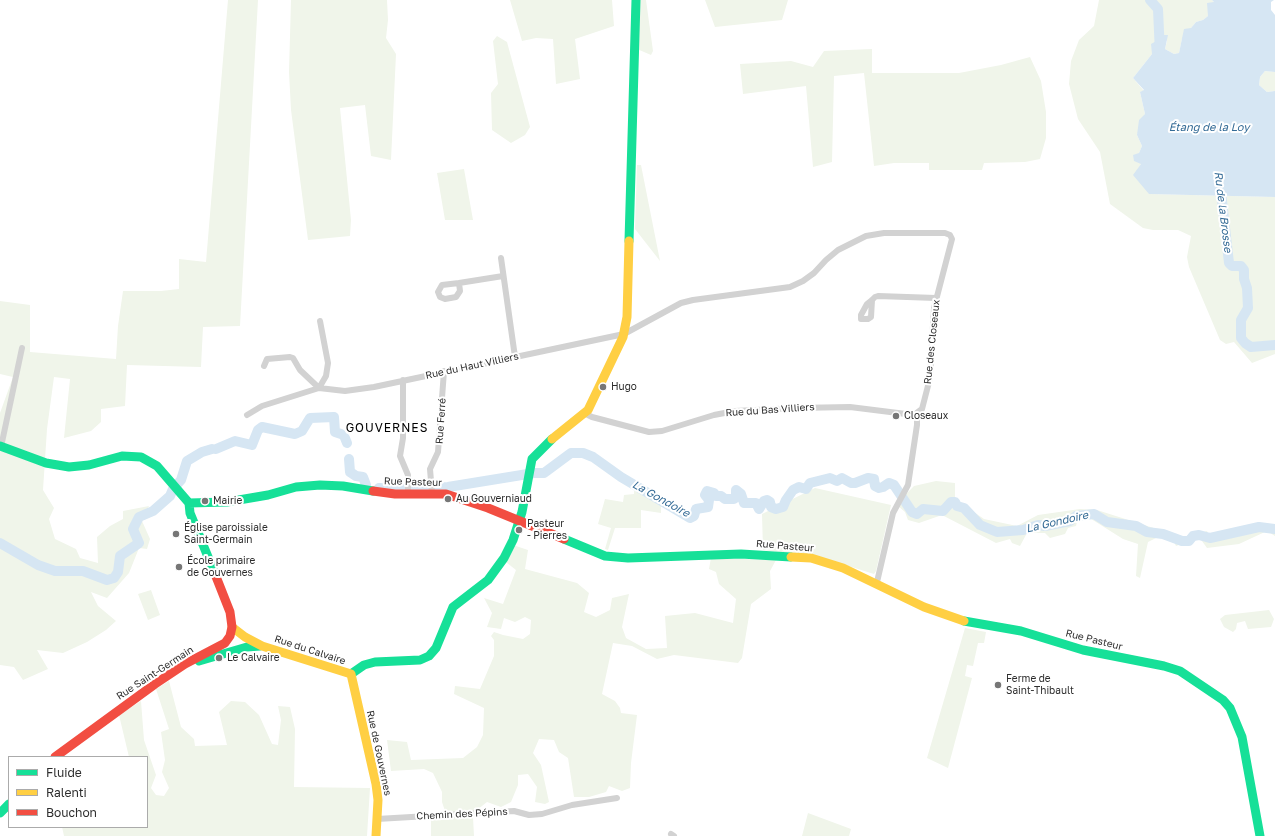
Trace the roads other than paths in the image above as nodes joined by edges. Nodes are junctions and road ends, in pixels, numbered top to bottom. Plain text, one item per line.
1 (636, 0) edge
2 (950, 235) joint
3 (501, 258) dead end
4 (504, 276) junction
5 (459, 283) dead end
6 (936, 298) junction
7 (872, 300) dead end
8 (320, 321) dead end
9 (624, 334) junction
10 (22, 348) dead end
11 (515, 357) junction
12 (264, 366) dead end
13 (444, 371) junction
14 (403, 380) junction
15 (319, 388) junction
16 (584, 413) junction
17 (247, 415) dead end
18 (914, 415) junction
19 (0, 446) edge
20 (432, 489) junction
21 (408, 490) junction
22 (189, 503) junction
23 (520, 520) junction
24 (877, 582) junction
25 (232, 627) junction
26 (262, 646) junction
27 (190, 663) junction
28 (352, 674) junction
29 (56, 756) edge
30 (616, 798) dead end
31 (8, 805) edge
32 (0, 813) edge
33 (377, 819) junction
34 (376, 836) edge
35 (1260, 836) edge

1 - 9 street
2 - 6 street, Rue des Closeaux
2 - 9 street, Rue du Haut Villiers
3 - 4 street
4 - 5 street
4 - 11 street
6 - 7 street
6 - 18 street, Rue des Closeaux
8 - 15 street
9 - 11 street, Rue du Haut Villiers
9 - 16 street
10 - 19 street
11 - 13 street, Rue du Haut Villiers
12 - 15 street
13 - 14 street, Rue du Haut Villiers
13 - 20 street, Rue Ferré
14 - 15 street, Rue du Haut Villiers
14 - 21 street
15 - 17 street
16 - 18 street, Rue du Bas Villiers
16 - 23 street
18 - 24 street
19 - 22 street
20 - 21 street, Rue Pasteur
20 - 23 street, Rue Pasteur
21 - 22 street, Rue Pasteur
22 - 25 street
23 - 24 street, Rue Pasteur
23 - 28 street
24 - 35 street, Rue Pasteur
25 - 26 street, Rue du Calvaire
25 - 27 street, Rue Saint-Germain
26 - 27 street, Rue du Calvaire
26 - 28 street, Rue du Calvaire
27 - 29 street, Rue Saint-Germain
28 - 33 street, Rue de Gouvernes
30 - 33 street, Chemin des Pépins
31 - 32 street
33 - 34 street, Rue de Gouvernes

